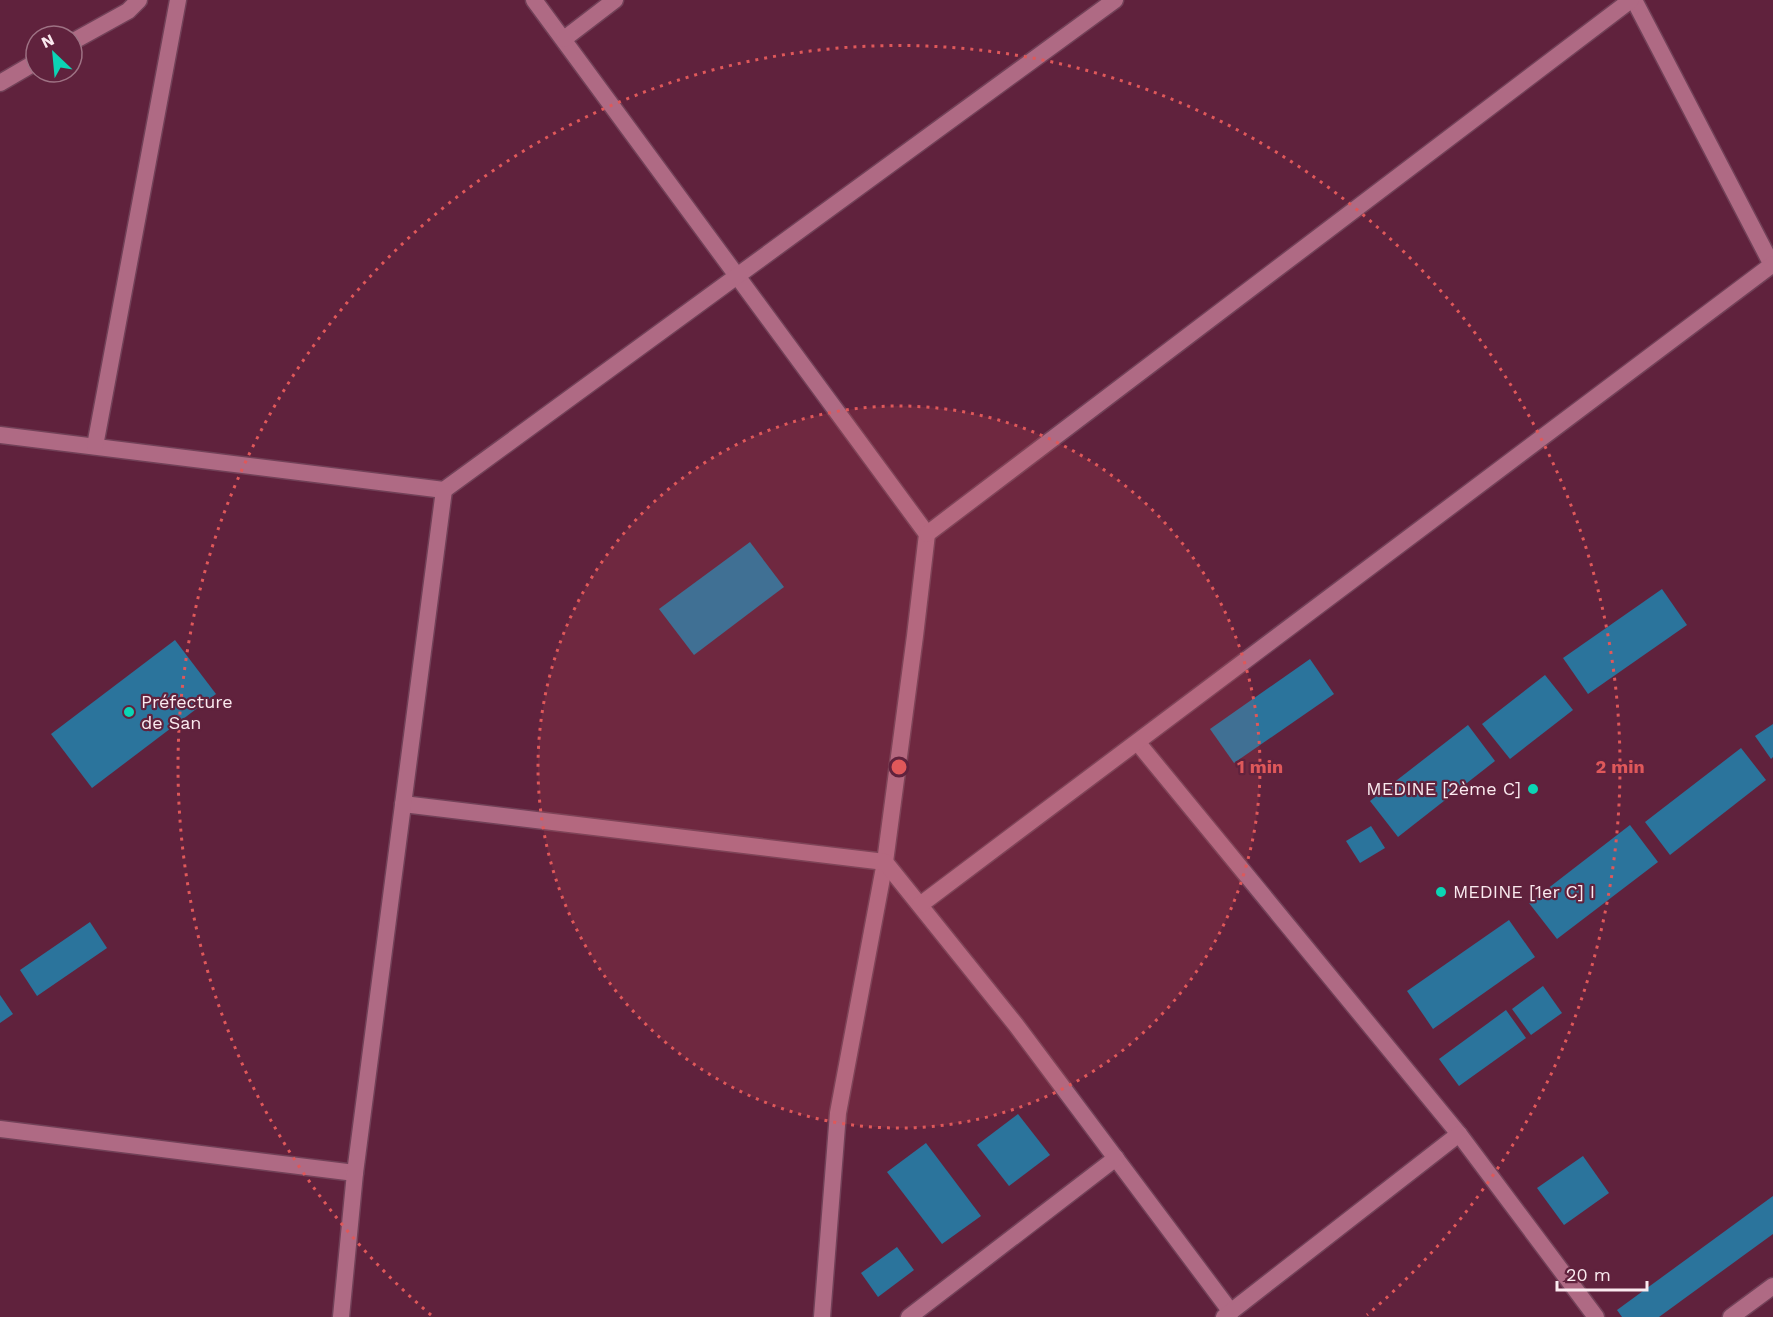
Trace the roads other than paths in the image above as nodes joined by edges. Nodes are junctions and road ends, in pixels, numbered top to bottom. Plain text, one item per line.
1 (178, 0) edge
2 (534, 0) edge
3 (615, 0) edge
4 (1115, 0) edge
5 (1632, 0) edge
6 (129, 4) edge
7 (84, 34) edge
8 (564, 39) junction
9 (24, 69) edge
10 (0, 82) edge
11 (1772, 264) edge
12 (737, 276) junction
13 (0, 435) edge
14 (95, 446) junction
15 (444, 490) junction
16 (927, 534) junction
17 (1138, 743) junction
18 (403, 804) junction
19 (885, 862) junction
20 (920, 905) junction
21 (0, 1129) edge
22 (1459, 1134) junction
23 (1116, 1158) junction
24 (355, 1173) junction
25 (1773, 1286) edge
26 (1228, 1314) edge
27 (341, 1317) edge
28 (822, 1317) edge
29 (909, 1317) edge
30 (1596, 1317) edge
31 (1731, 1317) edge

1 - 14 street
2 - 8 street
3 - 8 street
4 - 12 street
5 - 11 street
5 - 16 street
6 - 7 street
8 - 12 street
9 - 10 street
11 - 17 street
12 - 15 street
12 - 16 street
13 - 14 street
14 - 15 street
15 - 18 street
16 - 19 street
17 - 20 street
17 - 22 street
18 - 19 street
18 - 24 street
19 - 20 street
19 - 28 street
20 - 23 street
21 - 24 street
22 - 26 street
22 - 30 street
23 - 26 street
23 - 29 street
24 - 27 street
25 - 31 street

